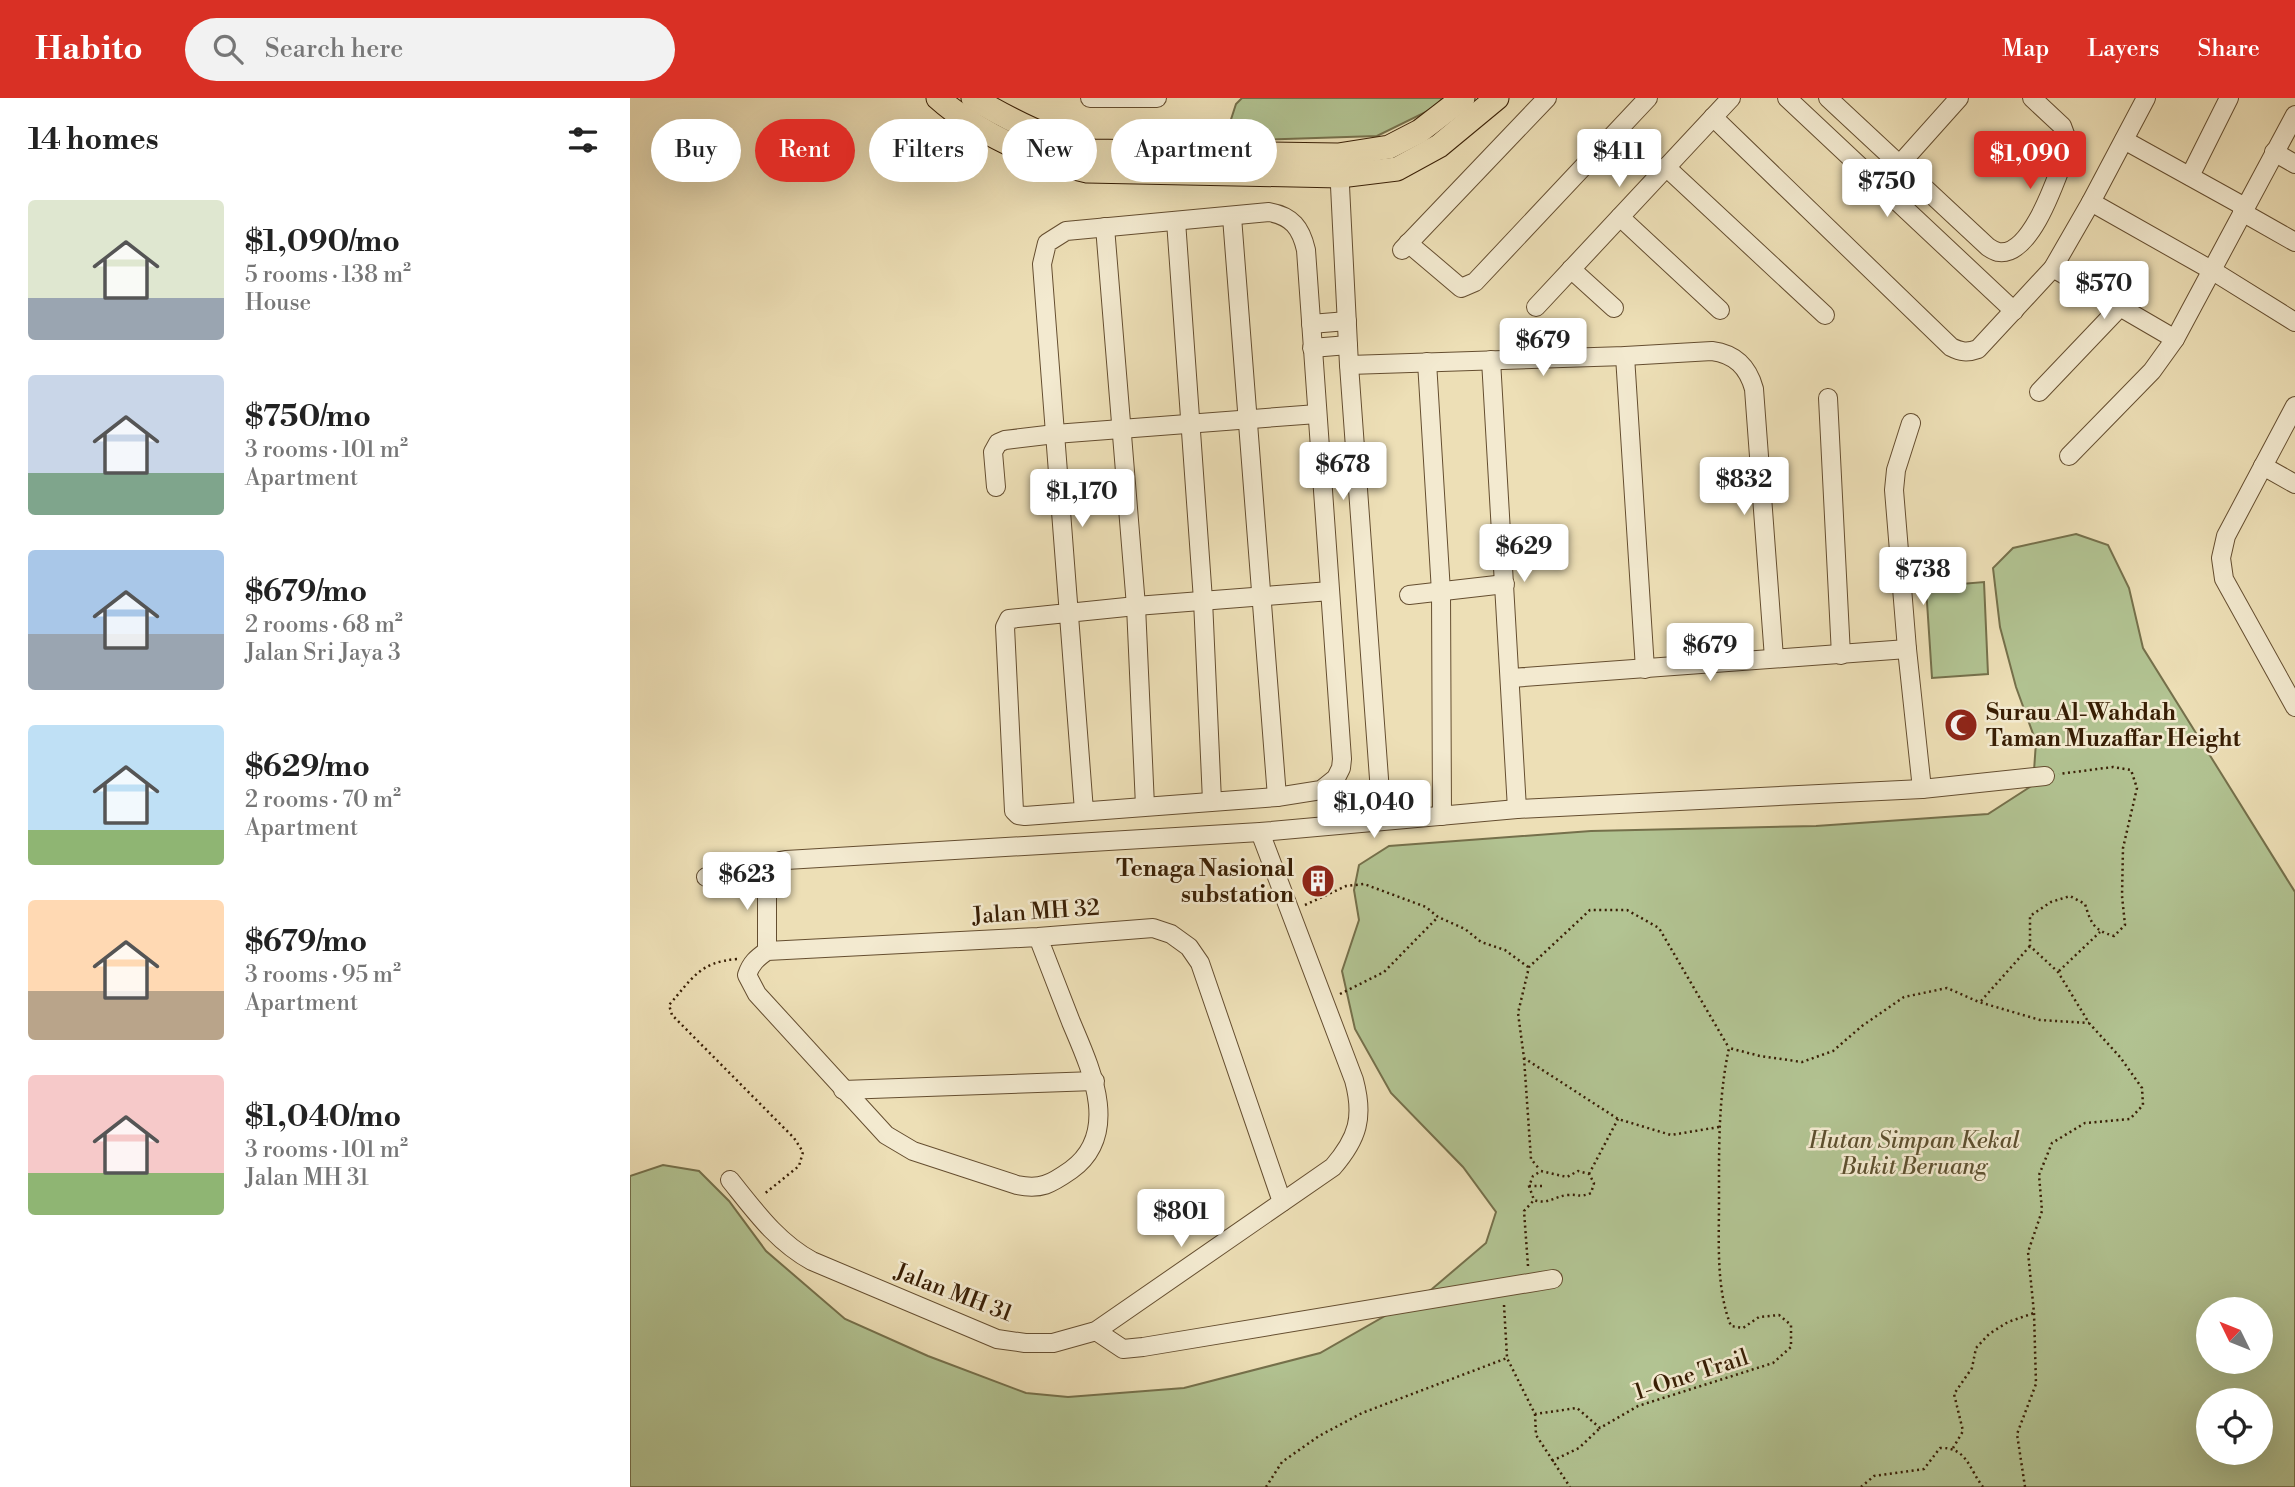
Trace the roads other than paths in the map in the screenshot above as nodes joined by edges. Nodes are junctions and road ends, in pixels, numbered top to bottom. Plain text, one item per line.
1 (938, 98) edge
2 (973, 98) edge
3 (1090, 98) edge
4 (1149, 98) edge
5 (1463, 98) edge
6 (1497, 98) edge
7 (1547, 98) edge
8 (1648, 98) edge
9 (1731, 98) edge
10 (1787, 98) edge
11 (1829, 98) edge
12 (1959, 98) edge
13 (2032, 98) edge
14 (2146, 98) edge
15 (2229, 98) edge
16 (2295, 115) edge
17 (1713, 117) junction
18 (2124, 140) junction
19 (2274, 152) junction
20 (1900, 164) junction
21 (2295, 164) edge
22 (1339, 166) junction
23 (1666, 167) junction
24 (2190, 177) junction
25 (2091, 202) junction
26 (2244, 209) junction
27 (1232, 217) junction
28 (1620, 217) junction
29 (1176, 222) junction
30 (1105, 227) junction
31 (2295, 242) edge
32 (2053, 268) junction
33 (1571, 269) junction
34 (2213, 271) junction
35 (1536, 307) dead end
36 (2120, 307) junction
37 (1614, 308) dead end
38 (1720, 310) dead end
39 (2014, 311) junction
40 (1825, 315) dead end
41 (1347, 321) junction
42 (2295, 322) edge
43 (1311, 324) junction
44 (2175, 340) junction
45 (1348, 345) junction
46 (1312, 348) junction
47 (1625, 356) junction
48 (1491, 360) junction
49 (1427, 362) junction
50 (1349, 365) junction
51 (2039, 392) dead end
52 (1828, 398) dead end
53 (2295, 406) edge
54 (1317, 414) junction
55 (1247, 419) junction
56 (1911, 423) dead end
57 (1191, 425) junction
58 (1122, 430) junction
59 (1055, 434) junction
60 (2069, 456) dead end
61 (2263, 466) junction
62 (2295, 484) edge
63 (996, 486) dead end
64 (1505, 584) junction
65 (1330, 592) junction
66 (1441, 592) junction
67 (1409, 595) dead end
68 (1262, 596) junction
69 (1203, 600) junction
70 (1136, 606) junction
71 (1068, 612) junction
72 (1906, 649) junction
73 (1841, 655) junction
74 (1773, 658) junction
75 (1645, 669) junction
76 (1511, 678) junction
77 (2295, 707) edge
78 (2045, 776) road end
79 (1922, 789) junction
80 (1277, 797) junction
81 (1212, 801) junction
82 (1145, 806) junction
83 (1517, 809) junction
84 (1084, 811) junction
85 (1442, 816) junction
86 (1382, 820) junction
87 (1260, 832) junction
88 (766, 873) junction
89 (706, 877) dead end
90 (1038, 937) junction
91 (762, 954) junction
92 (1095, 1081) junction
93 (843, 1090) junction
94 (730, 1180) dead end
95 (1282, 1202) junction
96 (1553, 1279) dead end
97 (1096, 1331) junction

1 - 22 main road
2 - 22 main road
3 - 4 street
5 - 22 main road
6 - 22 main road
7 - 8 street
9 - 17 street
10 - 39 street
11 - 20 street
12 - 20 street
13 - 20 street
14 - 18 street
15 - 24 street
16 - 19 street
17 - 23 street
17 - 39 street
18 - 24 street
18 - 25 street
19 - 21 street
19 - 26 street
22 - 41 street
23 - 28 street
23 - 40 street
24 - 26 street
25 - 32 street
25 - 34 street
26 - 31 street
26 - 34 street
27 - 29 street
27 - 43 street
27 - 55 street
28 - 33 street
28 - 38 street
29 - 30 street
29 - 57 street
30 - 58 street
30 - 59 street
32 - 36 street
32 - 39 street
33 - 35 street
33 - 37 street
34 - 42 street
34 - 44 street
36 - 44 street
36 - 51 street
41 - 43 street
41 - 45 street
43 - 46 street
44 - 60 street
45 - 46 street
45 - 50 street
46 - 54 street
47 - 48 street
47 - 74 street
47 - 75 street
48 - 49 street
48 - 64 street
49 - 50 street
49 - 66 street
50 - 86 street
52 - 73 street
53 - 61 street
54 - 55 street
54 - 65 street
55 - 57 street
55 - 68 street
56 - 72 street
57 - 58 street
57 - 69 street
58 - 59 street
58 - 70 street
59 - 63 street
59 - 71 street
61 - 62 street
61 - 77 street
64 - 66 street
64 - 76 street
65 - 68 street
65 - 80 street
66 - 67 street
66 - 85 street
68 - 69 street
68 - 80 street
69 - 70 street
69 - 81 street
70 - 71 street
70 - 82 street
71 - 84 street
71 - 84 street
72 - 73 street
72 - 79 street
73 - 74 street
74 - 75 street
75 - 76 street
76 - 83 street
78 - 79 street
79 - 83 street
80 - 81 street
81 - 82 street
82 - 84 street
83 - 85 street
85 - 86 street
86 - 87 street
87 - 88 street
87 - 95 street, Jalan MH 31
88 - 89 street
88 - 91 street
90 - 91 street, Jalan MH 32
90 - 92 street
90 - 95 street, Jalan MH 32
91 - 93 street
92 - 93 street
92 - 93 street
94 - 97 street, Jalan MH 31
95 - 97 street, Jalan MH 31
96 - 97 street

